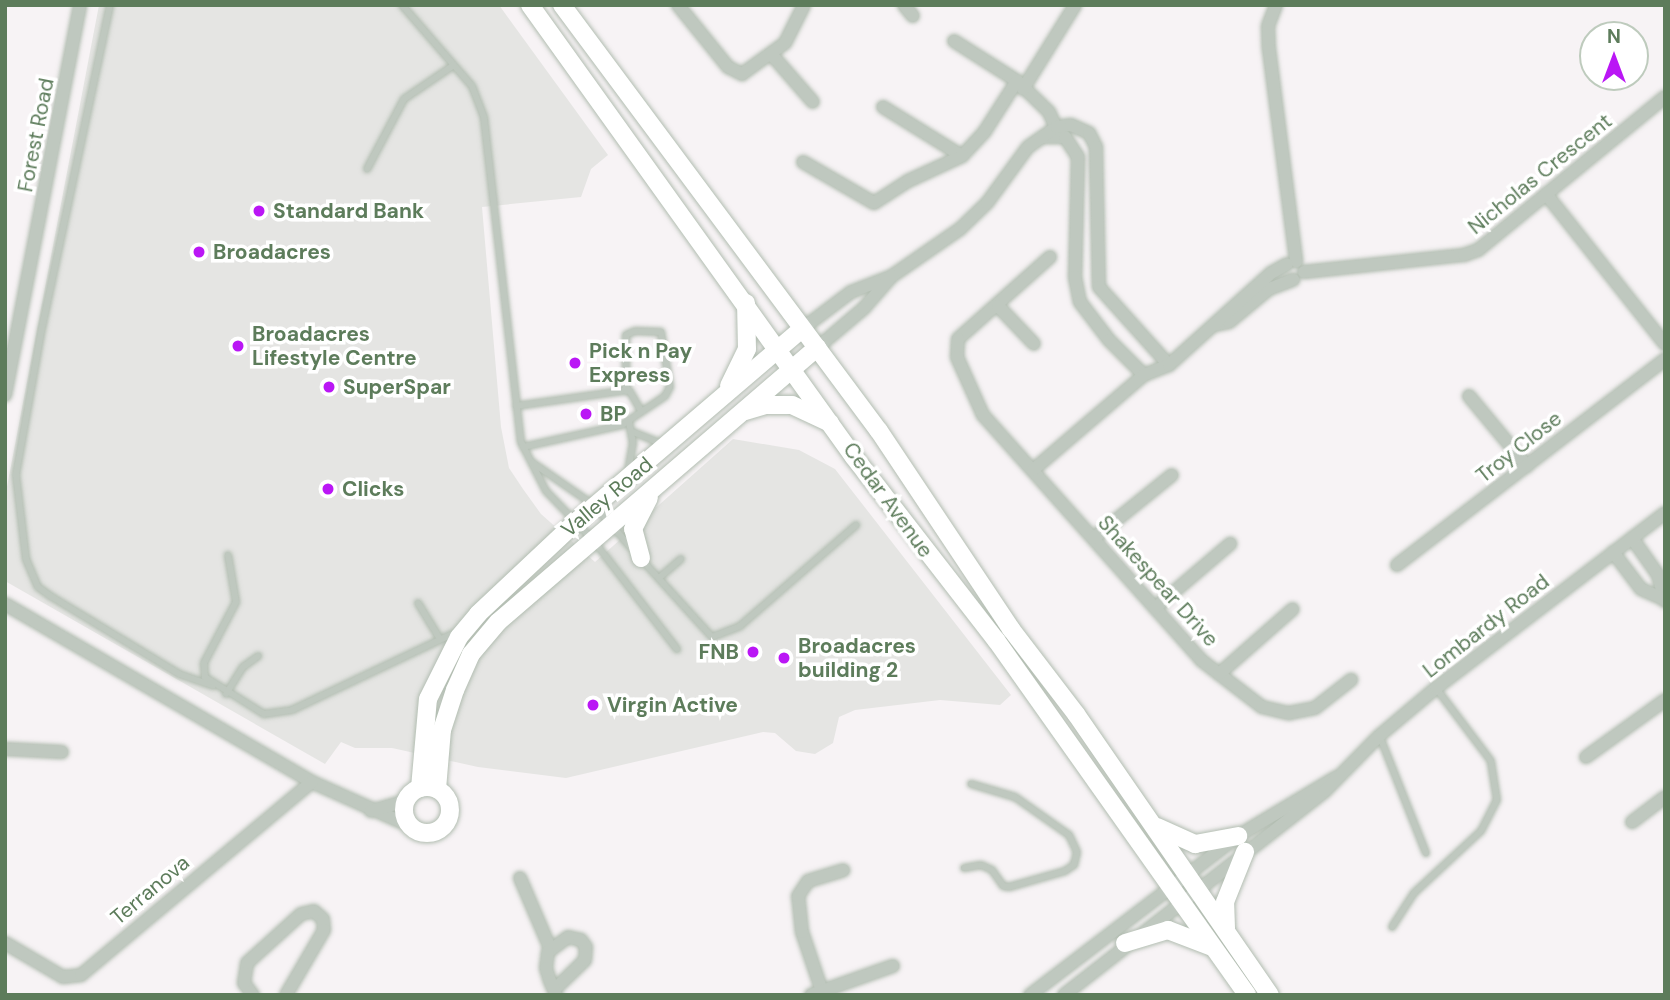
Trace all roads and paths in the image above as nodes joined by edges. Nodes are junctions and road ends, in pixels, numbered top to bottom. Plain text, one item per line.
1 (80, 5) edge
2 (110, 5) edge
3 (402, 5) edge
4 (530, 5) edge
5 (562, 5) edge
6 (678, 5) edge
7 (804, 5) edge
8 (904, 5) edge
9 (1075, 5) edge
10 (1276, 5) edge
11 (913, 16) dead end
12 (954, 41) dead end
13 (772, 55) junction
14 (454, 65) junction
15 (1020, 85) junction
16 (1665, 97) edge
17 (813, 102) dead end
18 (883, 107) dead end
19 (1058, 131) junction
20 (962, 156) junction
21 (803, 162) dead end
22 (368, 169) dead end
23 (1546, 194) junction
24 (1075, 252) junction
25 (1097, 253) junction
26 (1050, 257) dead end
27 (1292, 262) junction
28 (1304, 272) junction
29 (892, 276) junction
30 (1293, 280) junction
31 (746, 303) junction
32 (998, 306) junction
33 (1215, 325) junction
34 (802, 329) junction
35 (1034, 344) dead end
36 (1665, 344) edge
37 (779, 348) junction
38 (817, 348) junction
39 (1665, 359) edge
40 (1169, 365) junction
41 (793, 366) junction
42 (1144, 375) junction
43 (626, 391) junction
44 (727, 392) junction
45 (5, 395) edge
46 (1469, 396) dead end
47 (516, 406) junction
48 (642, 411) junction
49 (737, 414) junction
50 (629, 422) junction
51 (833, 424) junction
52 (633, 432) junction
53 (670, 445) junction
54 (523, 447) junction
55 (532, 462) junction
56 (1527, 466) junction
57 (1033, 470) junction
58 (1172, 475) dead end
59 (625, 481) junction
60 (654, 488) junction
61 (595, 506) junction
62 (1665, 513) edge
63 (577, 521) junction
64 (610, 524) junction
65 (856, 525) dead end
66 (1094, 538) junction
67 (1632, 538) junction
68 (593, 540) junction
69 (1230, 544) dead end
70 (1613, 552) junction
71 (228, 555) dead end
72 (641, 558) junction
73 (681, 559) dead end
74 (1397, 565) dead end
75 (659, 578) junction
76 (1664, 600) edge
77 (418, 603) dead end
78 (5, 604) edge
79 (1155, 608) junction
80 (1293, 609) dead end
81 (467, 627) junction
82 (485, 637) junction
83 (440, 639) junction
84 (677, 649) dead end
85 (258, 656) dead end
86 (1219, 674) junction
87 (1351, 680) dead end
88 (213, 686) junction
89 (1436, 688) junction
90 (226, 694) junction
91 (1665, 700) edge
92 (1379, 736) junction
93 (5, 749) edge
94 (62, 752) dead end
95 (1586, 757) dead end
96 (312, 782) junction
97 (971, 785) dead end
98 (428, 788) junction
99 (1665, 797) edge
100 (406, 801) junction
101 (371, 811) junction
102 (1146, 819) junction
103 (1632, 822) dead end
104 (412, 827) junction
105 (1241, 844) junction
106 (1426, 853) dead end
107 (964, 868) dead end
108 (843, 870) dead end
109 (520, 878) dead end
110 (1193, 882) junction
111 (1170, 886) junction
112 (1181, 901) junction
113 (1392, 927) dead end
114 (1227, 931) junction
115 (5, 943) edge
116 (1125, 943) junction
117 (550, 948) junction
118 (1215, 949) junction
119 (893, 966) dead end
120 (555, 992) edge
121 (816, 993) edge
122 (253, 995) edge
123 (286, 995) edge
124 (1030, 995) edge
125 (1064, 995) edge
126 (1247, 995) edge
127 (1270, 995) edge

1 - 45 street, Forest Road
2 - 88 lane
3 - 14 lane
4 - 31 main road, Cedar Avenue
5 - 34 main road, Cedar Avenue
6 - 13 street
7 - 13 street
8 - 11 street
9 - 15 street
10 - 27 street
12 - 15 street
13 - 17 street
14 - 22 lane
14 - 47 lane
15 - 19 street
15 - 20 street
16 - 23 street, Nicholas Crescent
18 - 20 street
19 - 24 street
19 - 25 street
19 - 29 street, Valley Road
20 - 21 street
23 - 28 street, Nicholas Crescent
23 - 36 street
24 - 25 street
24 - 42 street
25 - 40 street
26 - 32 street
27 - 28 street
27 - 30 street
27 - 33 street
28 - 30 street
29 - 34 street, Valley Road
29 - 38 street, Valley Road
30 - 33 street
31 - 37 main road, Cedar Avenue
31 - 44 main road
32 - 35 street
32 - 57 street, Shakespear Drive
33 - 40 street
34 - 37 main road, Valley Road
34 - 38 main road, Cedar Avenue
37 - 41 main road, Cedar Avenue
37 - 44 main road, Valley Road
38 - 41 main road, Valley Road
38 - 102 main road, Cedar Avenue
39 - 56 street, Troy Close
40 - 42 street
41 - 49 main road, Valley Road
41 - 51 main road, Cedar Avenue
42 - 57 street
43 - 47 lane
43 - 48 lane
43 - 48 lane
44 - 53 main road, Valley Road
46 - 56 street
47 - 54 lane
48 - 50 lane
49 - 51 main road
49 - 60 main road, Valley Road
50 - 52 lane
50 - 54 lane
51 - 111 main road, Cedar Avenue
52 - 53 lane
52 - 59 lane
53 - 59 main road, Valley Road
54 - 55 lane
55 - 61 lane
55 - 63 lane
56 - 74 street, Troy Close
57 - 66 street, Shakespear Drive
58 - 66 street
59 - 61 main road, Valley Road
60 - 64 main road, Valley Road
60 - 72 main road
61 - 63 main road, Valley Road
61 - 64 lane
62 - 67 street, Lombardy Road
63 - 68 lane
63 - 81 main road, Valley Road
64 - 68 main road, Valley Road
64 - 72 lane
65 - 75 lane
66 - 79 street, Shakespear Drive
67 - 70 street, Lombardy Road
67 - 76 street
68 - 82 main road, Valley Road
68 - 84 lane
69 - 79 street
70 - 76 street
70 - 89 street, Lombardy Road
71 - 88 lane
72 - 75 lane
73 - 75 lane
77 - 83 lane
78 - 96 street
79 - 86 street, Shakespear Drive
80 - 86 street
81 - 82 main road
81 - 83 lane
81 - 98 main road, Valley Road
82 - 98 main road, Valley Road
83 - 90 lane
85 - 90 lane
86 - 87 street, Shakespear Drive
88 - 90 lane
89 - 92 street, Lombardy Road
89 - 113 lane
91 - 95 street
92 - 105 street, Lombardy Road
92 - 106 lane
93 - 94 street
96 - 101 street
96 - 115 street, Terranova
97 - 107 lane
98 - 100 main road
98 - 104 main road
99 - 103 street
100 - 101 street
100 - 104 main road
101 - 104 street
102 - 105 main road
102 - 110 main road, Cedar Avenue
105 - 110 street, Lombardy Road
105 - 114 main road
108 - 121 street
109 - 117 street
110 - 111 street
110 - 112 street
110 - 114 main road, Cedar Avenue
111 - 112 main road, Cedar Avenue
111 - 124 street
112 - 116 street
112 - 118 main road, Cedar Avenue
114 - 127 main road, Cedar Avenue
116 - 118 main road
116 - 125 street
117 - 120 street
117 - 120 street
118 - 126 main road, Cedar Avenue
119 - 121 street
122 - 123 street

